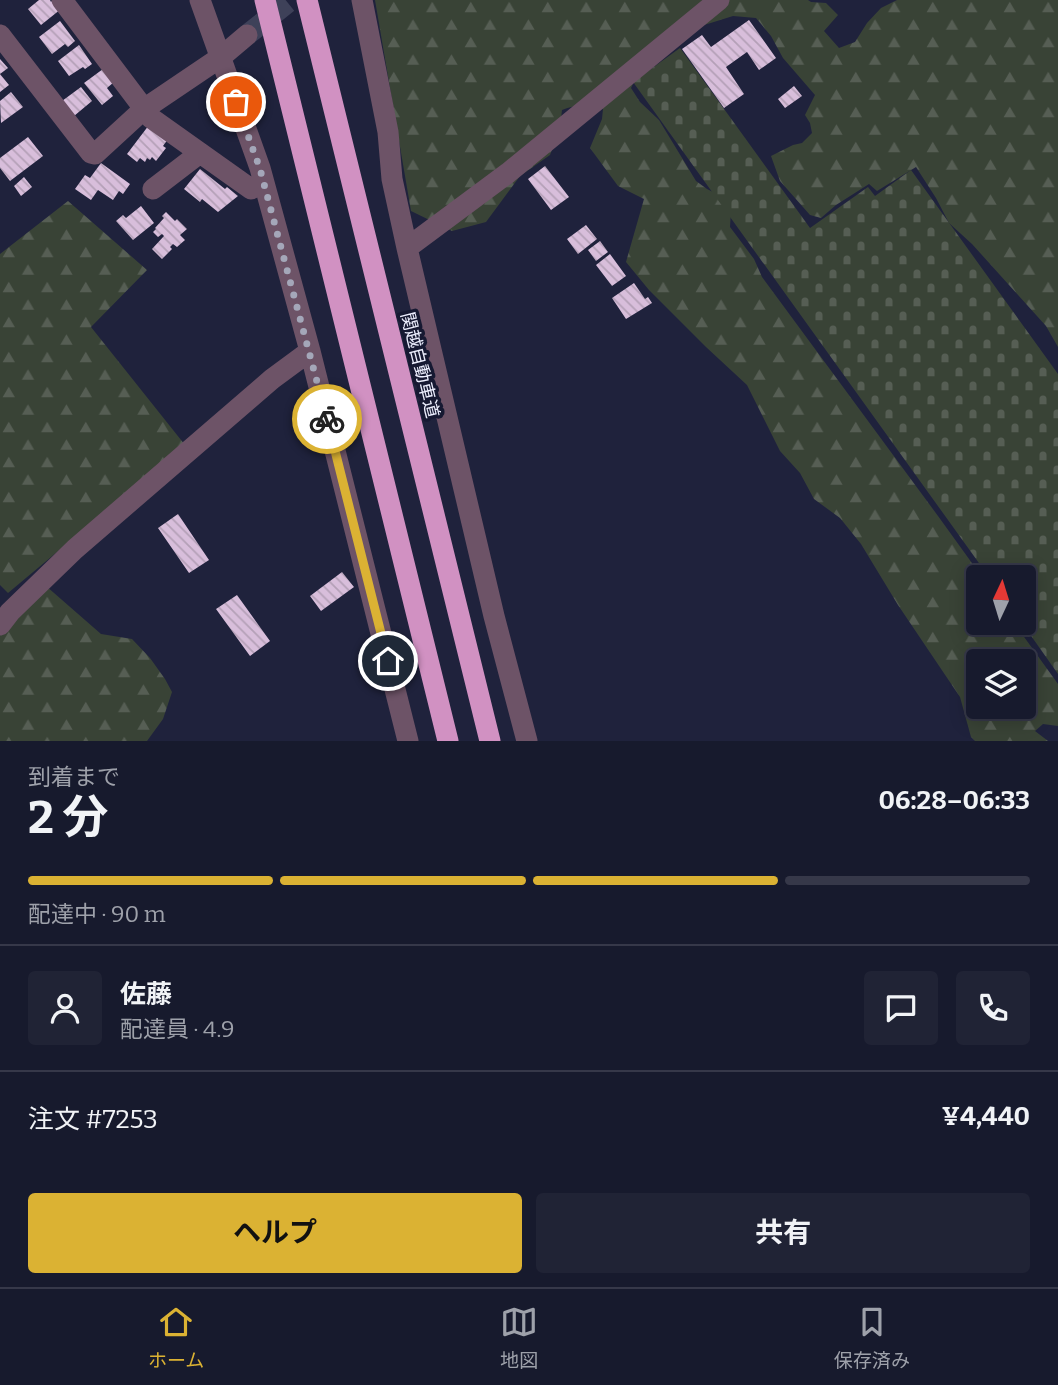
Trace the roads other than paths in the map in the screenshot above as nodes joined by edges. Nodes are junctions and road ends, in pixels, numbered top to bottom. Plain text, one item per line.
1 (62, 0) edge
2 (200, 0) edge
3 (265, 0) edge
4 (307, 0) edge
5 (362, 0) edge
6 (719, 0) edge
7 (0, 35) edge
8 (247, 35) tunnel mouth
9 (221, 57) junction
10 (144, 109) junction
11 (200, 153) junction
12 (251, 189) dead end
13 (153, 190) dead end
14 (407, 248) junction
15 (310, 351) junction
16 (0, 625) edge
17 (408, 741) edge
18 (448, 741) edge
19 (490, 741) edge
20 (527, 741) edge

1 - 10 street
2 - 9 street
3 - 18 highway
4 - 19 highway, 関越自動車道
5 - 14 street
6 - 14 street
7 - 10 street
8 - 9 street
9 - 10 street
9 - 15 street
10 - 11 street
11 - 12 street
11 - 13 street
14 - 20 street
15 - 16 street
15 - 17 street

